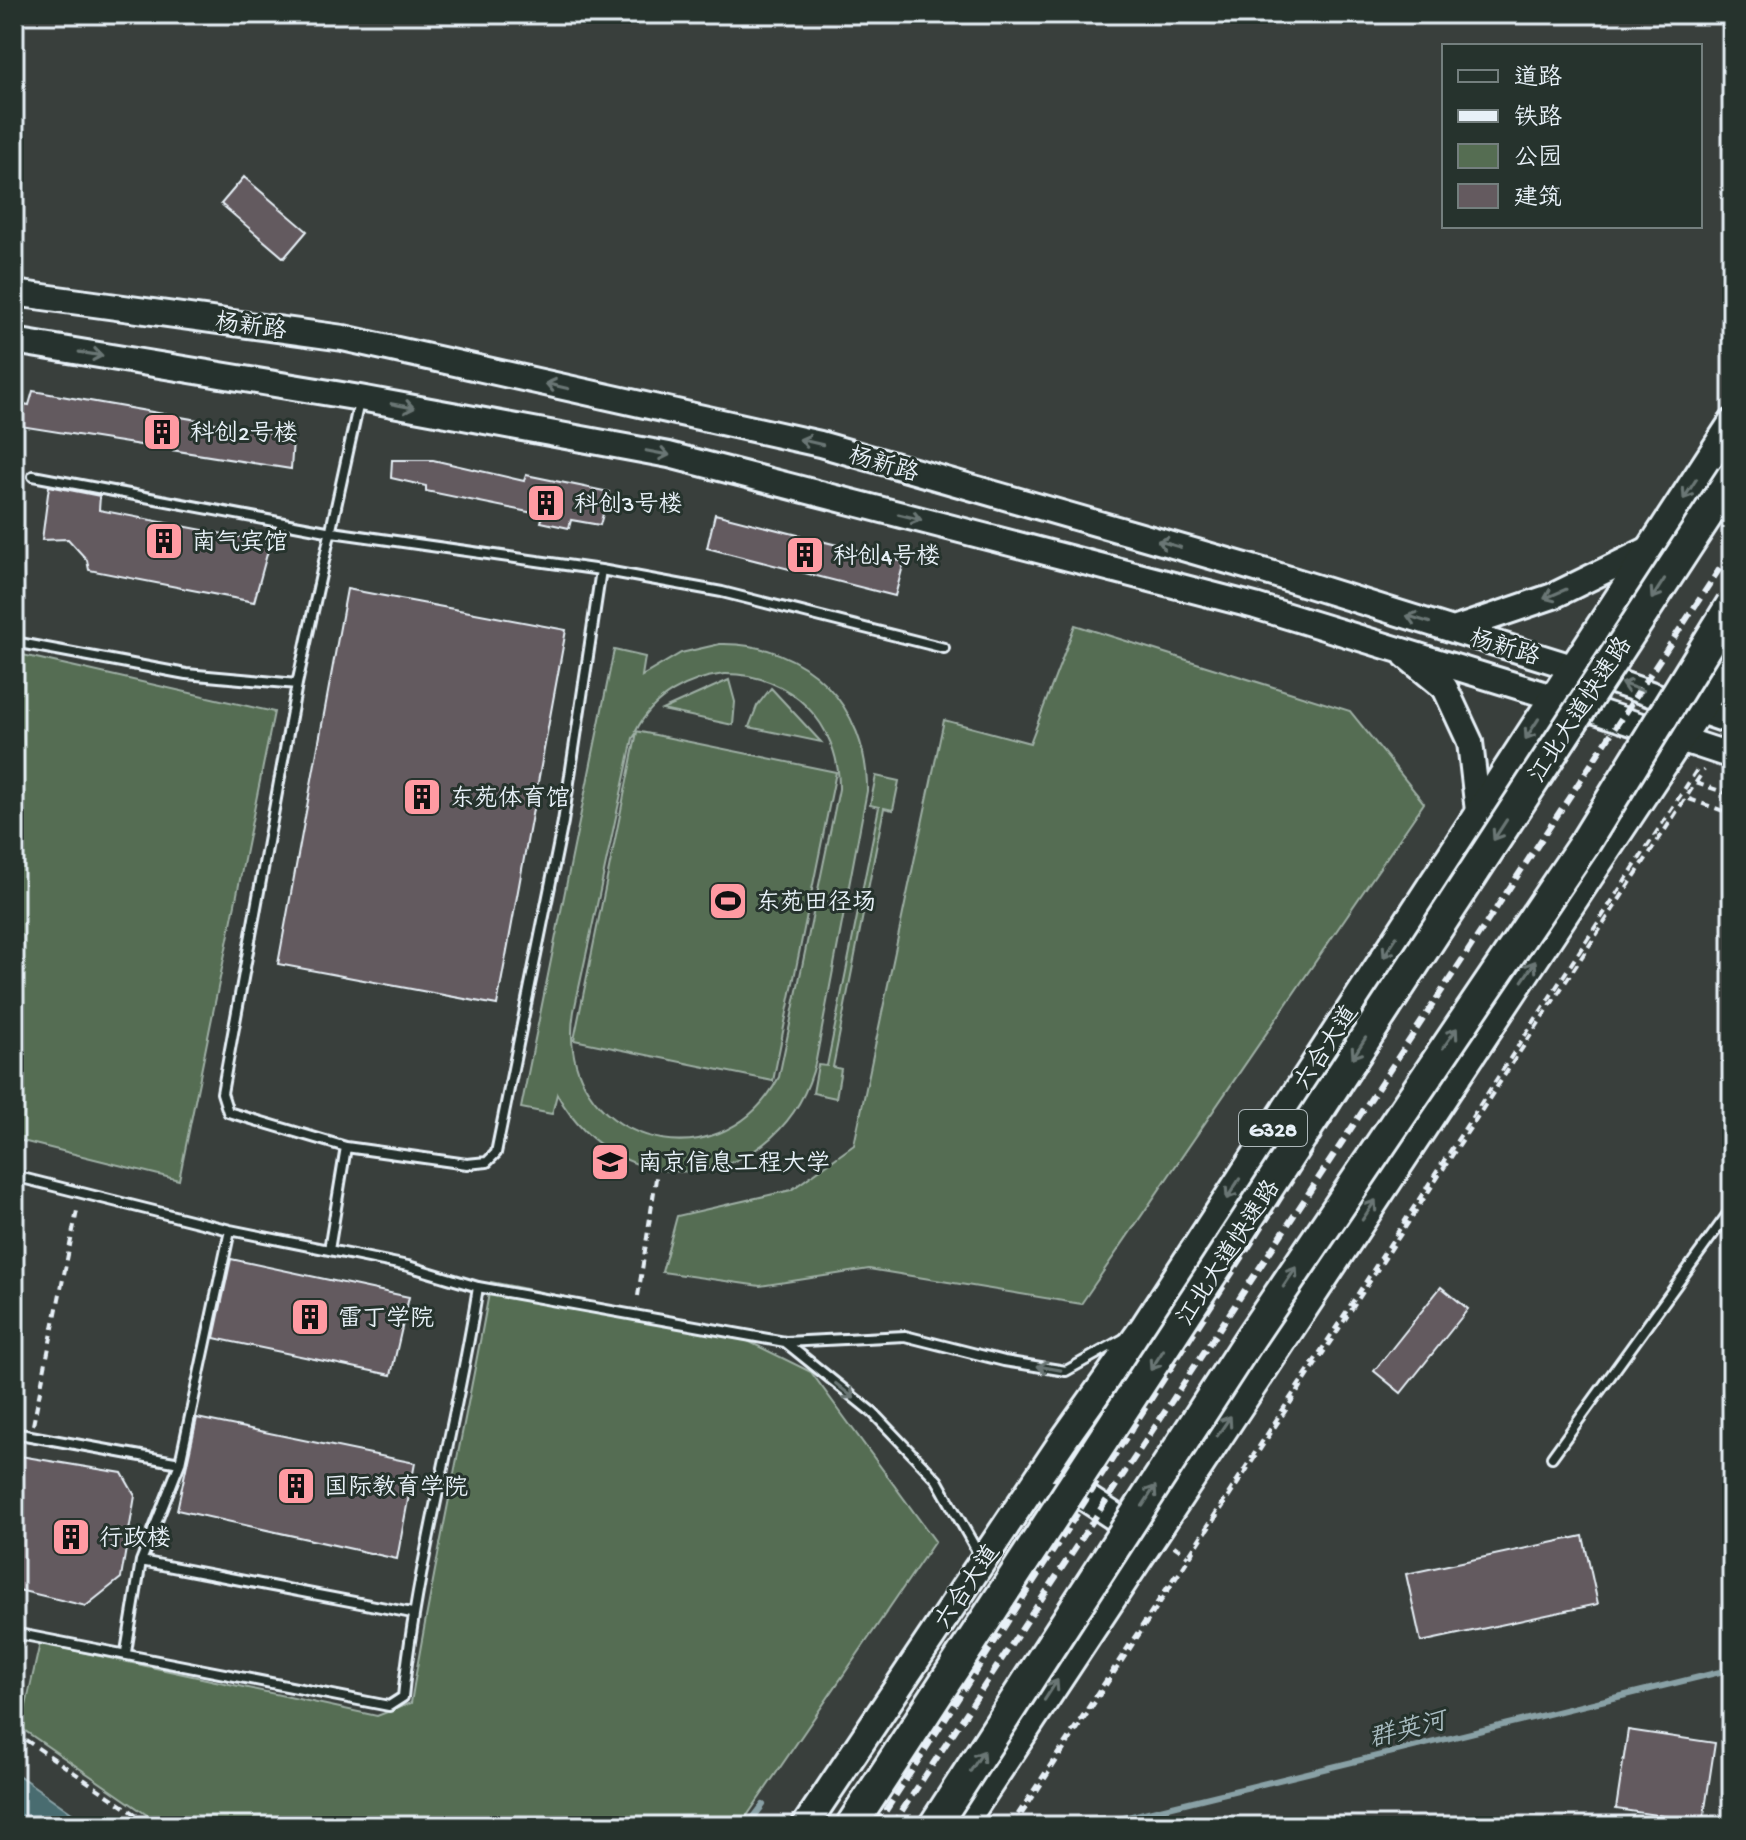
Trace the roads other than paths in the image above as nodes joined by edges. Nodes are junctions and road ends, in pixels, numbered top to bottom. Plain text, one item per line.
1 (14, 293) edge
2 (14, 341) edge
3 (360, 398) junction
4 (1732, 423) edge
5 (33, 476) dead end
6 (1732, 477) edge
7 (332, 532) junction
8 (1651, 548) junction
9 (601, 570) junction
10 (1732, 604) edge
11 (1453, 630) junction
12 (14, 642) edge
13 (944, 648) dead end
14 (1399, 649) junction
15 (1732, 661) edge
16 (1572, 667) junction
17 (297, 684) junction
18 (1553, 697) junction
19 (1699, 711) junction
20 (1732, 722) edge
21 (1682, 740) junction
22 (1721, 752) edge
23 (1478, 811) junction
24 (346, 1147) junction
25 (14, 1176) edge
26 (1732, 1208) edge
27 (230, 1230) junction
28 (329, 1250) junction
29 (478, 1287) junction
30 (1143, 1328) junction
31 (785, 1342) junction
32 (14, 1433) edge
33 (1552, 1457) dead end
34 (180, 1463) junction
35 (1028, 1493) junction
36 (141, 1561) junction
37 (983, 1562) junction
38 (1134, 1562) junction
39 (412, 1613) junction
40 (16, 1633) edge
41 (14, 1650) edge
42 (126, 1652) junction
43 (805, 1826) edge
44 (851, 1826) edge
45 (934, 1826) edge
46 (962, 1826) edge

11 -> 1 main road, 杨新路
2 -> 3 main road, 杨新路
3 - 7 lane
3 -> 14 main road, 杨新路
4 -> 8 main road, 六合大道 / G328
5 - 7 lane
6 -> 44 highway, 江北大道快速路 / G328, bridge
7 - 9 lane
7 - 17 lane
8 -> 11 main road
8 - 16 main road, 六合大道 / G328
9 - 13 lane
9 - 24 lane
45 -> 10 highway, bridge
11 - 16 main road, 杨新路
12 - 17 lane
14 - 18 main road, 杨新路
14 - 23 main road
15 - 19 main road
16 - 18 main road, 六合大道 / G328
19 -> 16 main road, 杨新路
17 - 24 lane
18 - 21 main road, 杨新路
18 -> 23 main road, 六合大道 / G328
19 - 20 main road, 杨新路
19 - 21 main road
21 - 22 main road, 杨新路
38 -> 21 main road
23 -> 30 main road, 六合大道 / G328
24 - 28 lane
25 - 27 lane
26 - 33 lane
27 - 28 lane
27 - 34 lane
28 - 29 lane
29 - 31 lane
29 - 39 lane
30 -> 31 lane
30 - 35 main road, 六合大道 / G328
31 -> 37 lane
32 - 34 lane
34 - 36 lane
35 - 37 main road, 六合大道 / G328
35 - 38 main road
36 - 39 lane
36 - 42 lane
37 - 43 main road, 六合大道 / G328
46 -> 38 main road
39 - 42 lane
40 - 41 lane
40 - 42 lane

